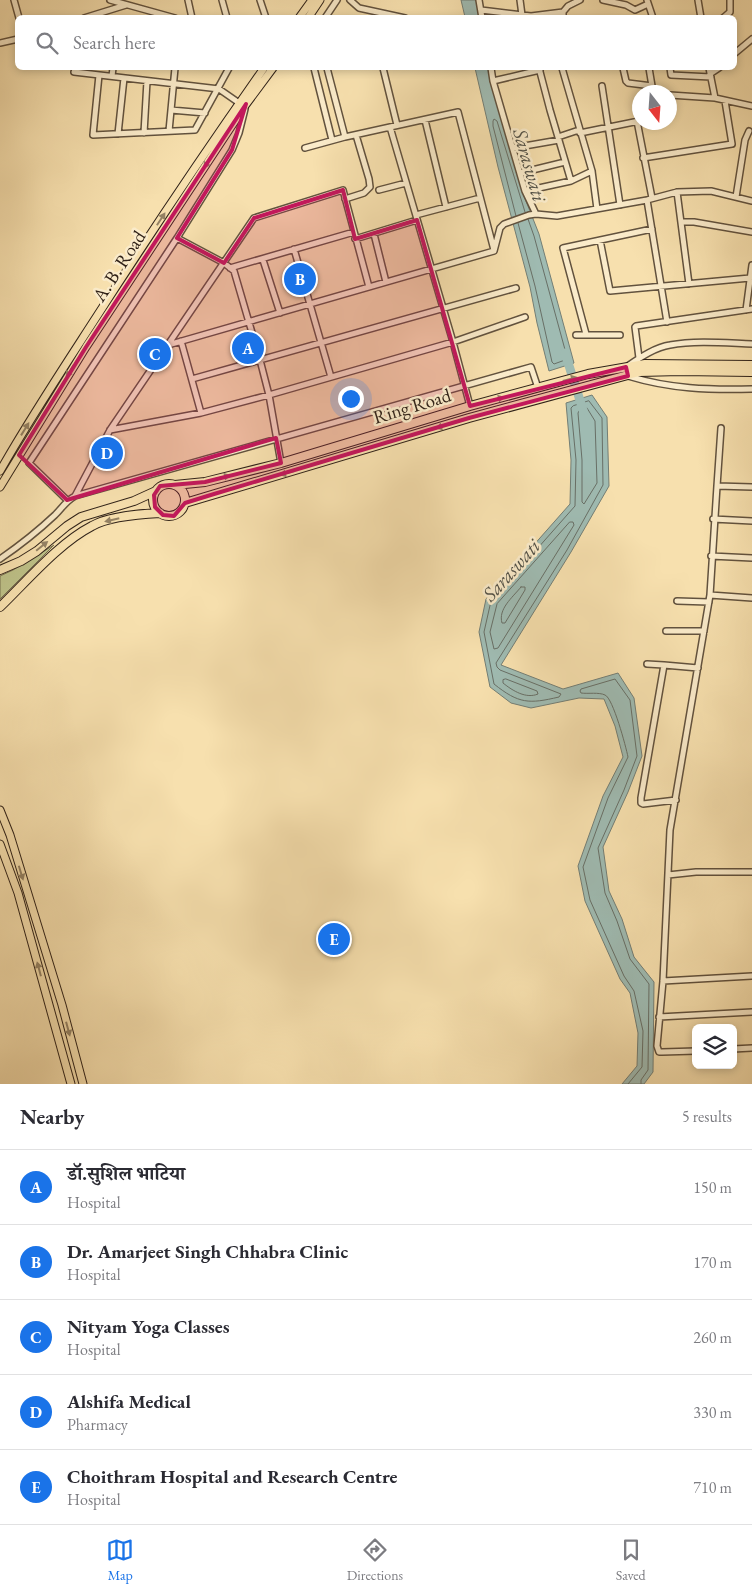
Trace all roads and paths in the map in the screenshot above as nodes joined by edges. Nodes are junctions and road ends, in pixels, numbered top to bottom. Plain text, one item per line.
1 (14, 0) edge
2 (110, 0) edge
3 (188, 0) edge
4 (222, 0) edge
5 (260, 0) edge
6 (312, 0) edge
7 (320, 0) edge
8 (337, 0) edge
9 (350, 0) edge
10 (479, 0) edge
11 (520, 0) edge
12 (580, 0) edge
13 (603, 0) edge
14 (698, 0) edge
15 (730, 0) edge
16 (648, 2) edge
17 (127, 5) junction
18 (481, 10) junction
19 (635, 10) junction
20 (18, 15) edge
21 (94, 15) edge
22 (164, 15) edge
23 (191, 15) edge
24 (226, 15) edge
25 (265, 15) edge
26 (302, 15) edge
27 (310, 15) edge
28 (327, 15) edge
29 (391, 15) edge
30 (482, 15) edge
31 (522, 15) joint
32 (563, 15) edge
33 (636, 15) edge
34 (653, 15) edge
35 (699, 15) edge
36 (726, 15) edge
37 (752, 39) edge
38 (15, 40) edge
39 (0, 43) edge
40 (737, 52) edge
41 (113, 70) edge
42 (175, 70) edge
43 (227, 70) edge
44 (263, 70) edge
45 (271, 70) edge
46 (314, 70) edge
47 (328, 70) edge
48 (383, 70) edge
49 (491, 70) edge
50 (536, 70) edge
51 (540, 70) edge
52 (563, 70) edge
53 (623, 70) edge
54 (649, 70) edge
55 (670, 70) edge
56 (709, 70) edge
57 (717, 70) edge
58 (74, 72) dead end
59 (98, 75) junction
60 (112, 76) junction
61 (710, 76) junction
62 (124, 78) junction
63 (148, 80) junction
64 (493, 81) junction
65 (172, 84) junction
66 (644, 85) edge
67 (652, 85) edge
68 (602, 86) dead end
69 (219, 89) junction
70 (677, 95) edge
71 (714, 98) junction
72 (725, 101) junction
73 (243, 105) junction
74 (752, 106) edge
75 (171, 110) junction
76 (205, 113) junction
77 (425, 120) junction
78 (632, 122) edge
79 (396, 125) junction
80 (390, 127) junction
81 (608, 128) junction
82 (639, 130) edge
83 (169, 131) junction
84 (749, 131) dead end
85 (579, 132) junction
86 (144, 133) junction
87 (118, 134) junction
88 (356, 135) junction
89 (345, 137) junction
90 (558, 138) junction
91 (332, 140) junction
92 (305, 148) dead end
93 (513, 148) junction
94 (643, 158) junction
95 (566, 162) junction
96 (592, 171) junction
97 (520, 173) junction
98 (571, 181) junction
99 (406, 183) junction
100 (379, 190) dead end
101 (525, 191) junction
102 (676, 192) junction
103 (736, 197) junction
104 (345, 198) junction
105 (480, 198) junction
106 (649, 199) junction
107 (752, 201) edge
108 (620, 205) junction
109 (446, 207) junction
110 (597, 209) junction
111 (536, 214) junction
112 (417, 218) junction
113 (681, 222) junction
114 (652, 229) junction
115 (354, 232) junction
116 (752, 232) edge
117 (374, 234) junction
118 (177, 238) junction
119 (355, 239) junction
120 (600, 240) junction
121 (294, 249) junction
122 (494, 251) junction
123 (263, 260) junction
124 (224, 263) junction
125 (752, 266) edge
126 (230, 268) junction
127 (432, 269) junction
128 (750, 278) junction
129 (386, 282) junction
130 (689, 284) junction
131 (662, 286) junction
132 (369, 287) junction
133 (516, 288) dead end
134 (310, 305) junction
135 (443, 309) junction
136 (749, 309) edge
137 (280, 312) junction
138 (525, 317) dead end
139 (248, 321) junction
140 (667, 322) junction
141 (586, 334) junction
142 (576, 335) dead end
143 (620, 335) dead end
144 (181, 341) junction
145 (453, 342) junction
146 (321, 343) junction
147 (752, 344) edge
148 (167, 345) junction
149 (639, 358) junction
150 (260, 360) junction
151 (752, 365) edge
152 (626, 367) junction
153 (752, 372) edge
154 (628, 376) junction
155 (331, 377) junction
156 (192, 379) junction
157 (466, 386) junction
158 (538, 388) junction
159 (752, 389) edge
160 (268, 395) junction
161 (470, 406) junction
162 (201, 413) junction
163 (721, 428) dead end
164 (110, 430) junction
165 (276, 438) junction
166 (19, 456) junction
167 (29, 463) junction
168 (281, 463) junction
169 (0, 471) edge
170 (752, 482) edge
171 (174, 485) junction
172 (717, 486) junction
173 (0, 487) edge
174 (752, 487) edge
175 (156, 491) junction
176 (75, 496) junction
177 (67, 500) junction
178 (185, 503) junction
179 (160, 513) junction
180 (714, 519) junction
181 (752, 521) edge
182 (711, 556) junction
183 (752, 558) edge
184 (0, 559) edge
185 (0, 570) edge
186 (710, 595) junction
187 (752, 598) edge
188 (677, 600) dead end
189 (709, 602) junction
190 (0, 607) edge
191 (666, 631) dead end
192 (704, 632) junction
193 (647, 664) dead end
194 (664, 665) junction
195 (698, 668) junction
196 (676, 800) junction
197 (0, 810) edge
198 (0, 844) edge
199 (752, 872) edge
200 (668, 875) junction
201 (752, 976) edge
202 (662, 982) junction
203 (752, 1012) edge
204 (659, 1017) junction
205 (752, 1048) edge
206 (737, 1049) edge
207 (692, 1051) edge
208 (71, 1084) edge
209 (83, 1084) edge

1 - 20 street
2 - 17 street
3 - 23 street
4 - 24 street
5 - 25 street
6 - 26 main road
7 - 27 main road
8 - 28 street
9 - 29 street
10 - 18 street
11 - 31 street
12 - 32 street
13 - 19 street
14 - 35 street
15 - 36 street
16 - 19 street
16 - 34 street
17 - 21 street
17 - 22 street
18 - 30 street
18 - 31 street
19 - 33 street
37 - 40 street
38 - 39 street
41 - 60 street
42 - 65 street
43 - 69 street
44 - 73 main road, A. B. Road
45 - 73 main road, A. B. Road
46 - 91 street
47 - 89 street
48 - 79 street
49 - 64 street
50 - 64 street
51 - 90 street
52 - 85 street
53 - 66 street
54 - 67 street
55 - 61 street
56 - 61 street
57 - 61 street
58 - 59 street
59 - 60 street
59 - 87 street
60 - 62 street
61 - 71 street
62 - 63 street
62 - 87 street
63 - 65 street
63 - 86 street
64 - 93 street
65 - 69 street
65 - 75 street
68 - 81 street
69 - 73 street
69 - 76 street
70 - 71 street
71 - 72 street
72 - 74 street
72 - 94 street
73 - 118 street
73 -> 166 main road, A. B. Road
169 -> 73 main road, A. B. Road
75 - 76 street
75 - 83 street
76 - 83 street
77 - 79 street
77 - 105 street
77 - 109 street
78 - 81 street
79 - 80 street
80 - 88 street
80 - 99 street
81 - 85 street
81 - 108 street
82 - 94 street
83 - 86 street
84 - 103 street
85 - 90 street
85 - 96 street
86 - 87 street
88 - 89 street
88 - 104 street
89 - 91 street
90 - 93 street
90 - 95 street
91 - 92 street
93 - 97 street
94 - 106 street
95 - 97 street
95 - 98 street
96 - 98 street
96 - 110 street
97 - 101 street
98 - 101 street
99 - 100 street
99 - 112 street
101 - 111 street
102 - 103 street
102 - 106 street
102 - 113 street
103 - 107 street
104 - 115 street
104 - 124 street
105 - 109 street
105 - 122 street
106 - 108 street
106 - 114 street
108 - 110 street
109 - 112 street
110 - 111 street
111 - 122 street
112 - 117 street
112 - 127 street
113 - 116 street
113 - 130 street
114 - 120 street
114 - 131 street
115 - 119 street
115 - 121 street
117 - 119 street
117 - 129 street
118 - 124 street
118 - 167 street
119 - 132 street
120 - 131 street
120 - 141 street
121 - 123 street
121 - 134 street
122 - 127 street
123 - 126 street
123 - 137 street
124 - 126 street
124 - 148 street
125 - 128 street
126 - 139 street
127 - 129 street
127 - 135 street
128 - 130 street
128 - 136 street
129 - 132 street
130 - 131 street
131 - 140 street
132 - 134 street
133 - 135 street
134 - 137 street
134 - 146 street
135 - 145 street
135 - 146 street
136 - 140 street
137 - 139 street
138 - 145 street
139 - 144 street
139 - 150 street
140 - 149 street
141 - 142 street
141 - 143 street
144 - 148 street
144 - 156 street
145 - 155 street
145 - 157 street
146 - 150 street
146 - 155 street
147 - 149 street
148 - 164 street
149 - 152 street
150 - 156 street
150 - 160 street
151 - 152 highway, Ring Road
152 - 154 street
158 -> 152 highway, Ring Road
153 - 154 highway
154 - 159 street
154 -> 178 highway
155 - 160 street
156 - 162 street
157 - 158 street
157 - 161 street
157 - 165 street
161 -> 158 highway, Ring Road
160 - 162 street
160 - 165 street
161 - 168 highway, Ring Road
162 - 164 street
163 - 172 street
164 - 176 street
165 - 168 street
165 - 176 street
166 - 167 street
166 - 173 main road, A. B. Road
167 - 177 street
171 -> 168 highway, Ring Road
170 - 174 street
171 - 175 highway
171 - 178 highway
172 - 174 street
172 - 180 street
175 - 179 highway
185 -> 175 highway
176 - 177 street
177 - 184 street
178 - 179 highway
179 -> 190 highway
180 - 181 street
180 - 182 street
182 - 183 street
182 - 186 street
186 - 187 street
186 - 189 street
188 - 189 street
189 - 192 street
191 - 192 street
192 - 195 street
193 - 194 street
194 - 195 street
194 - 196 street
195 - 196 street
196 - 200 street
197 -> 209 main road
208 -> 198 main road
199 - 200 street
200 - 202 street
201 - 202 street
202 - 204 street
203 - 204 street
204 - 207 street
205 - 206 street

